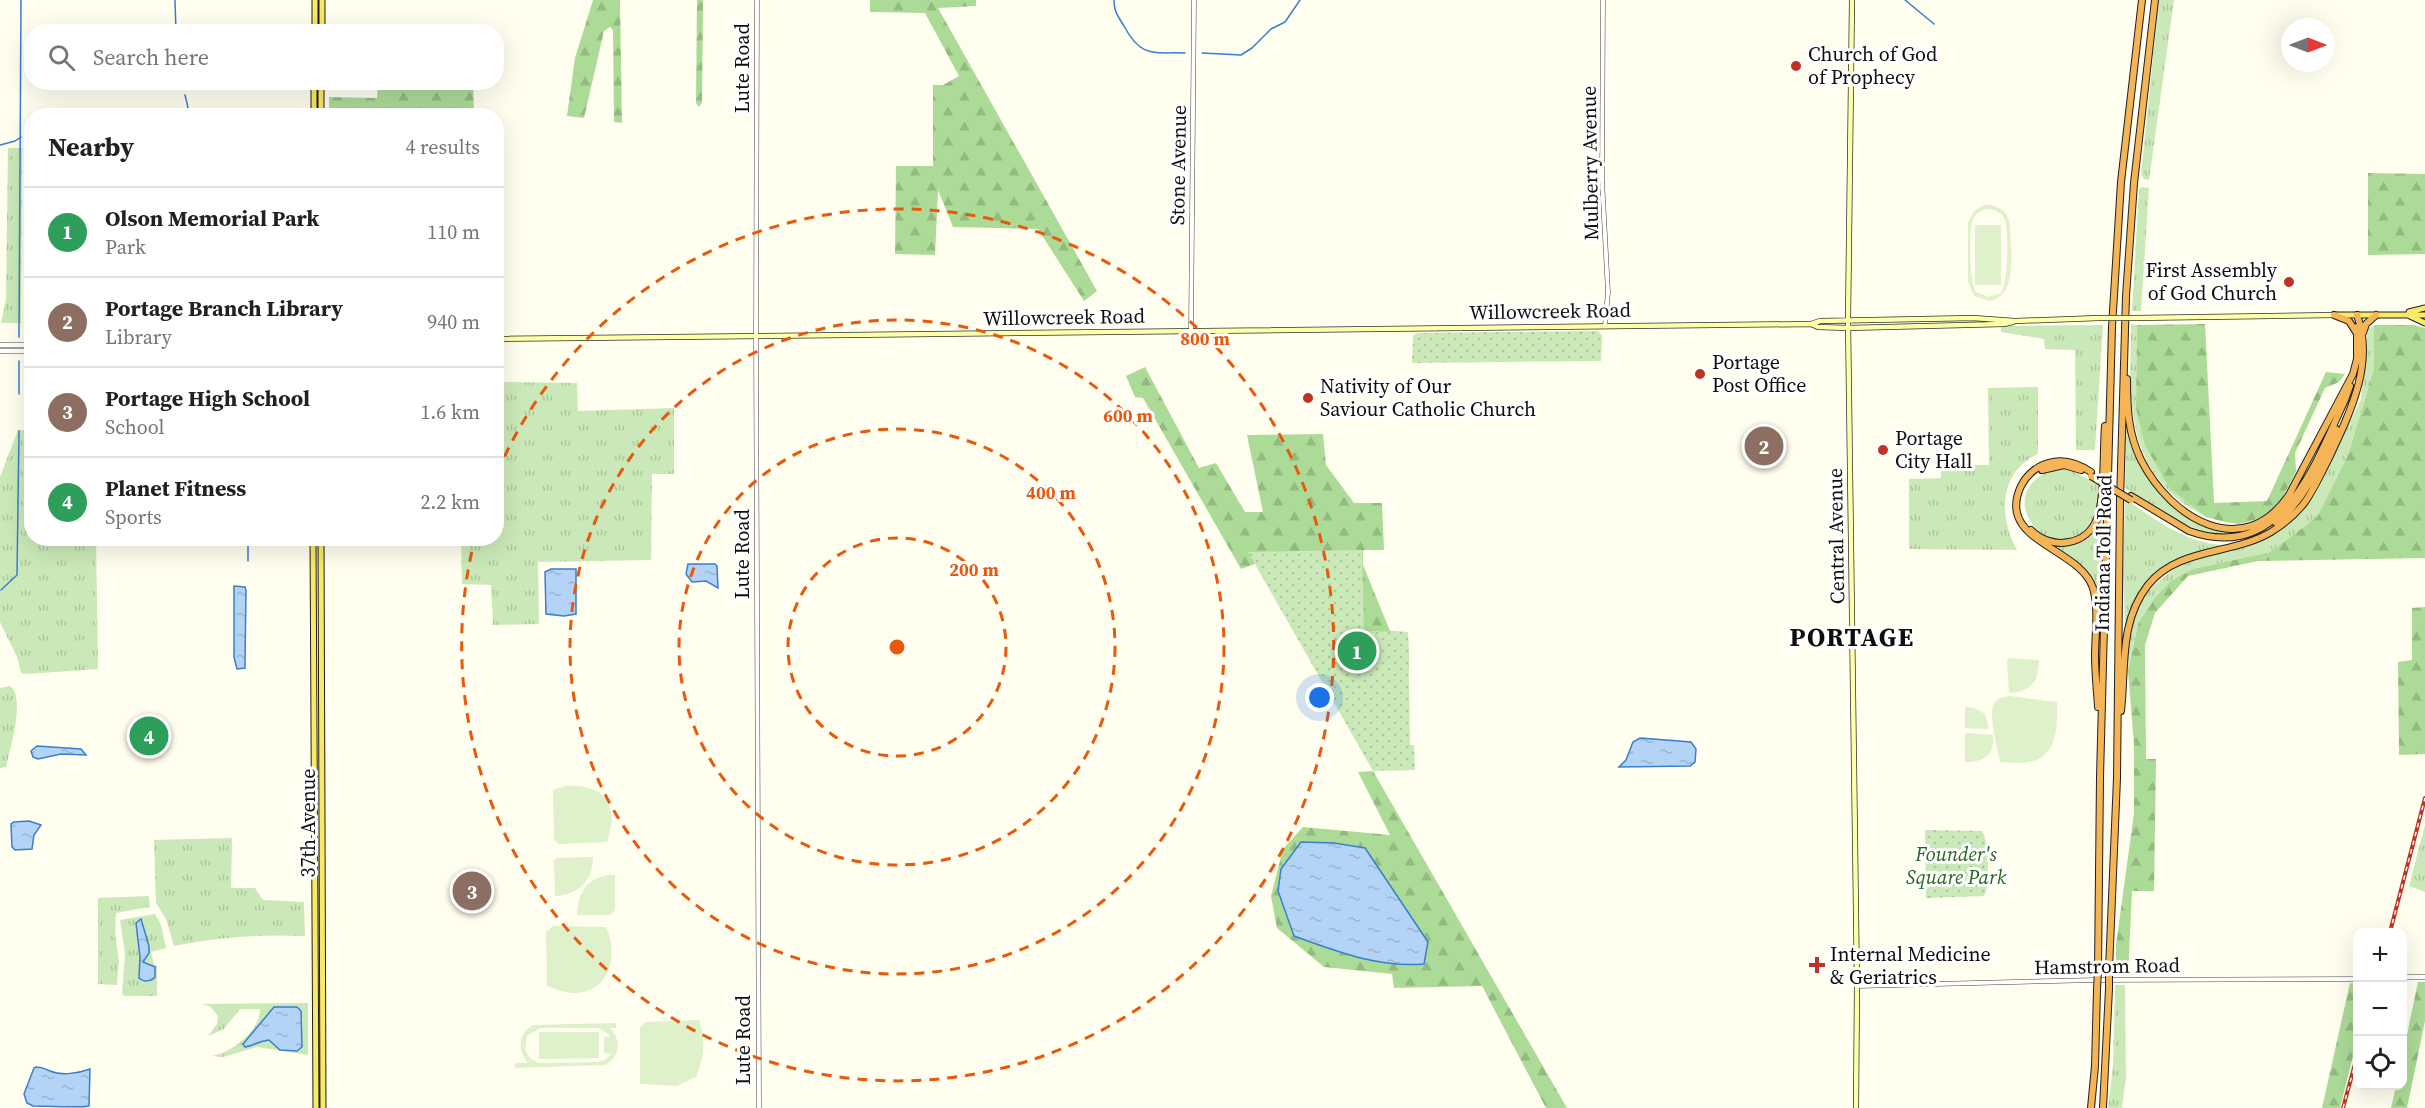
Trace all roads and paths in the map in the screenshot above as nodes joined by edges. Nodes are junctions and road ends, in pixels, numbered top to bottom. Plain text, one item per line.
1 (315, 0) edge
2 (322, 0) edge
3 (757, 0) edge
4 (1194, 0) edge
5 (1603, 0) edge
6 (1852, 0) edge
7 (2142, 0) edge
8 (2155, 0) edge
9 (315, 24) edge
10 (322, 24) edge
11 (314, 90) edge
12 (321, 90) edge
13 (314, 108) edge
14 (321, 108) edge
15 (2425, 308) edge
16 (2403, 314) junction
17 (2334, 315) junction
18 (2357, 315) junction
19 (2376, 315) junction
20 (2425, 315) edge
21 (1848, 321) junction
22 (2015, 321) junction
23 (2425, 323) edge
24 (1811, 324) junction
25 (1605, 326) junction
26 (1848, 328) junction
27 (1191, 331) junction
28 (756, 336) junction
29 (504, 339) edge
30 (2360, 339) junction
31 (0, 345) edge
32 (24, 345) edge
33 (0, 351) edge
34 (24, 351) edge
35 (2124, 355) junction
36 (2353, 374) junction
37 (2110, 375) junction
38 (2357, 389) junction
39 (2091, 474) junction
40 (2131, 498) junction
41 (313, 546) edge
42 (321, 546) edge
43 (2118, 741) junction
44 (2101, 742) junction
45 (2407, 977) edge
46 (2425, 977) edge
47 (2353, 979) edge
48 (1857, 986) junction
49 (316, 1108) edge
50 (323, 1108) edge
51 (759, 1108) edge
52 (1856, 1108) edge
53 (2091, 1108) edge
54 (2103, 1108) edge

1 - 9 main road
2 - 10 main road
3 - 28 street, Lute Road
4 - 27 street, Stone Avenue
5 - 25 street, Mulberry Avenue
6 - 21 main road, Central Avenue
7 - 37 highway, Indiana Toll Road
8 - 35 highway, Indiana Toll Road
11 - 13 main road
12 - 14 main road
15 - 16 main road
16 - 19 main road, Willowcreek Road
16 - 20 main road
16 - 23 main road
17 - 18 main road, Willowcreek Road
17 - 22 main road, Willowcreek Road, bridge
17 - 30 highway
18 - 19 main road, Willowcreek Road
18 - 30 highway
19 - 30 highway
21 - 22 main road, Willowcreek Road
21 - 24 main road, Willowcreek Road
21 - 26 main road, Central Avenue
22 - 26 main road, Willowcreek Road
24 - 25 main road, Willowcreek Road
24 - 26 main road, Willowcreek Road
25 - 27 main road, Willowcreek Road
26 - 48 main road, Central Avenue
27 - 28 main road, Willowcreek Road
28 - 29 main road, Willowcreek Road
28 - 51 street, Lute Road
30 - 36 highway
30 - 38 highway
31 - 32 street
33 - 34 street
35 - 36 highway
35 - 43 highway, Indiana Toll Road
36 - 40 highway
37 - 39 highway
37 - 44 highway, Indiana Toll Road
38 - 40 highway
38 - 43 highway
39 - 40 highway, bridge
39 - 44 highway
41 - 49 main road, 37th Avenue
42 - 50 main road, 37th Avenue
43 - 54 highway, Indiana Toll Road, bridge
44 - 53 highway, Indiana Toll Road, bridge
45 - 46 street
47 - 48 street, Hamstrom Road
48 - 52 main road, Central Avenue

